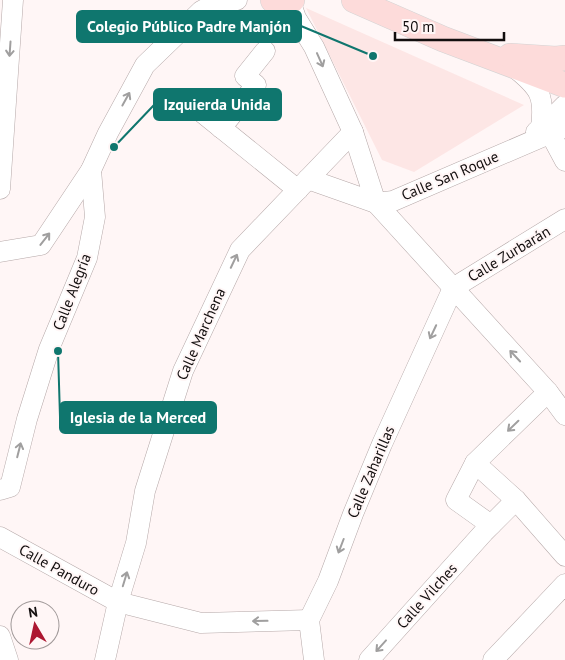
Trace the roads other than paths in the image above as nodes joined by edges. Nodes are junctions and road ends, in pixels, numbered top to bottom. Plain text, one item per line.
1 (13, 0) edge
2 (236, 0) edge
3 (285, 0) edge
4 (354, 0) edge
5 (265, 51) dead end
6 (480, 54) junction
7 (565, 58) edge
8 (510, 64) junction
9 (565, 85) edge
10 (189, 102) dead end
11 (565, 104) edge
12 (221, 128) junction
13 (552, 129) edge
14 (2, 130) edge
15 (353, 132) junction
16 (565, 161) edge
17 (91, 170) junction
18 (303, 185) junction
19 (0, 189) edge
20 (376, 203) junction
21 (565, 220) edge
22 (0, 252) edge
23 (453, 288) junction
24 (548, 392) junction
25 (565, 415) edge
26 (475, 462) junction
27 (0, 490) edge
28 (516, 500) junction
29 (488, 528) junction
30 (0, 537) edge
31 (565, 556) edge
32 (565, 584) edge
33 (118, 602) junction
34 (309, 620) junction
35 (0, 636) edge
36 (8, 660) edge
37 (105, 660) edge
38 (314, 660) edge
39 (369, 660) edge
40 (492, 660) edge

1 -> 14 street
17 -> 2 street
3 -> 15 street
4 - 6 main road
5 - 12 street
6 - 7 main road
6 - 8 main road
8 - 9 main road
8 - 13 street
10 - 12 street
11 - 13 street, Calle San Roque
12 - 18 street
13 - 16 street
13 - 20 street, Calle San Roque
14 - 19 street
15 - 18 street, Calle Marchena
15 - 20 street
22 -> 17 street
27 -> 17 street, Calle Alegría
18 - 20 street
33 -> 18 street, Calle Marchena
20 - 23 street
21 - 23 street, Calle Zurbarán
24 -> 23 street
23 -> 34 street, Calle Zaharillas
24 - 25 street
24 -> 26 street
26 - 28 street
26 - 29 street
28 - 29 street, Calle Vilches
28 - 31 street
29 -> 39 street, Calle Vilches
30 - 33 street, Calle Panduro
32 - 40 street
34 -> 33 street, Calle Panduro
33 - 37 street, Calle Marchena
34 - 38 street
35 - 36 street

